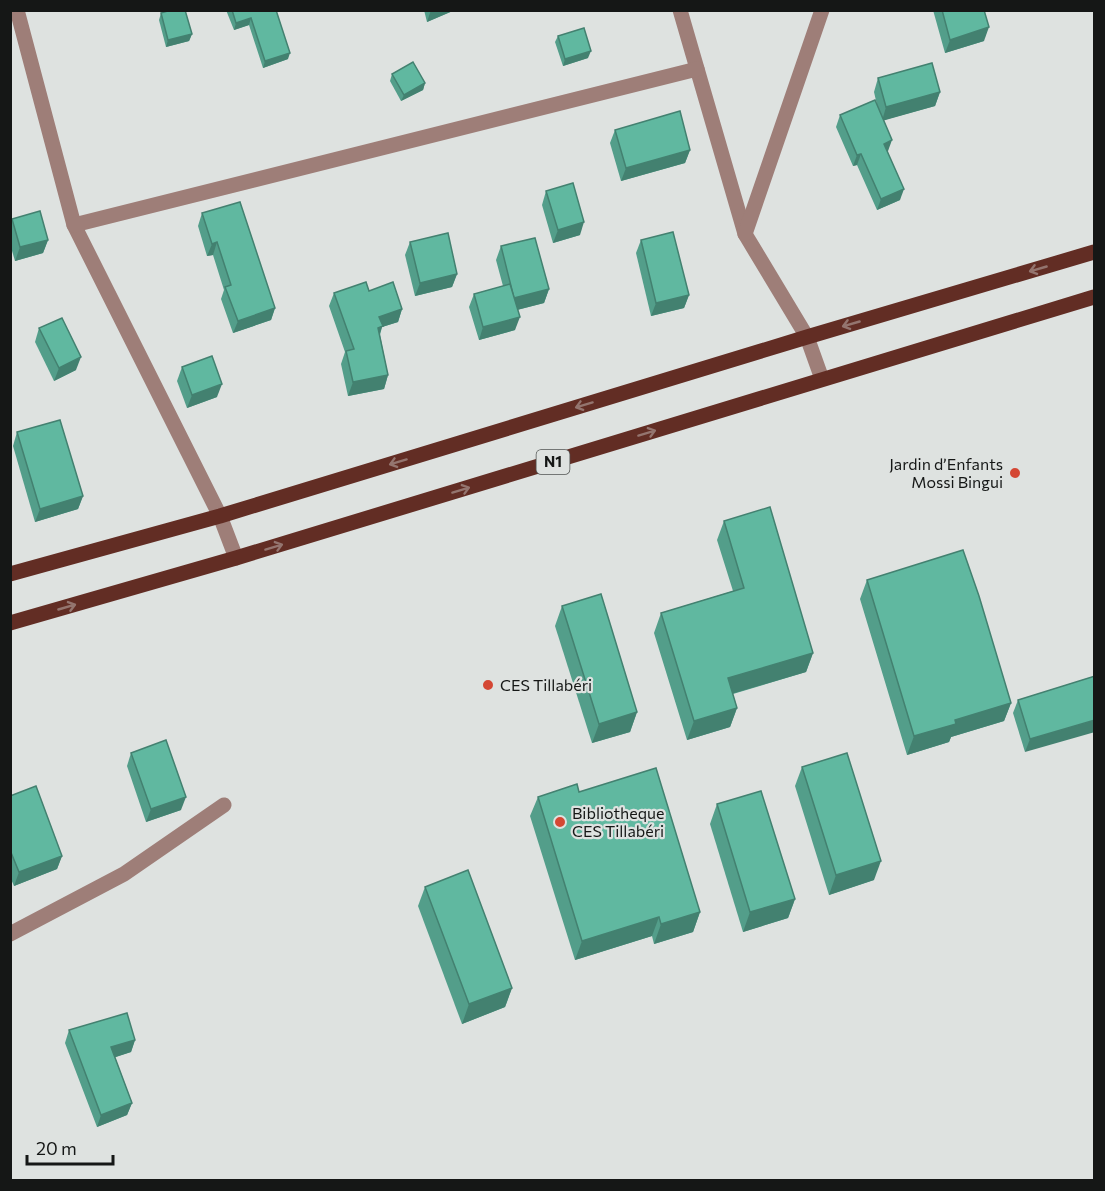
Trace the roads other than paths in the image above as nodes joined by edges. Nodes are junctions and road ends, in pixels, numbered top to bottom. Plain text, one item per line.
1 (17, 10) edge
2 (680, 10) edge
3 (822, 10) edge
4 (697, 69) junction
5 (74, 225) junction
6 (745, 234) junction
7 (1095, 252) edge
8 (1095, 297) edge
9 (807, 337) junction
10 (822, 380) junction
11 (220, 516) junction
12 (236, 558) junction
13 (10, 574) edge
14 (10, 623) edge
15 (224, 805) dead end
16 (10, 933) edge

1 - 5 street
2 - 4 street
3 - 6 street
4 - 5 street
4 - 6 street
5 - 11 street
6 - 9 street
7 -> 9 main road
8 - 10 main road, N1
9 - 10 street
9 -> 11 main road
12 -> 10 main road, N1
11 - 12 street
11 - 13 main road
14 -> 12 main road, N1
15 - 16 street

